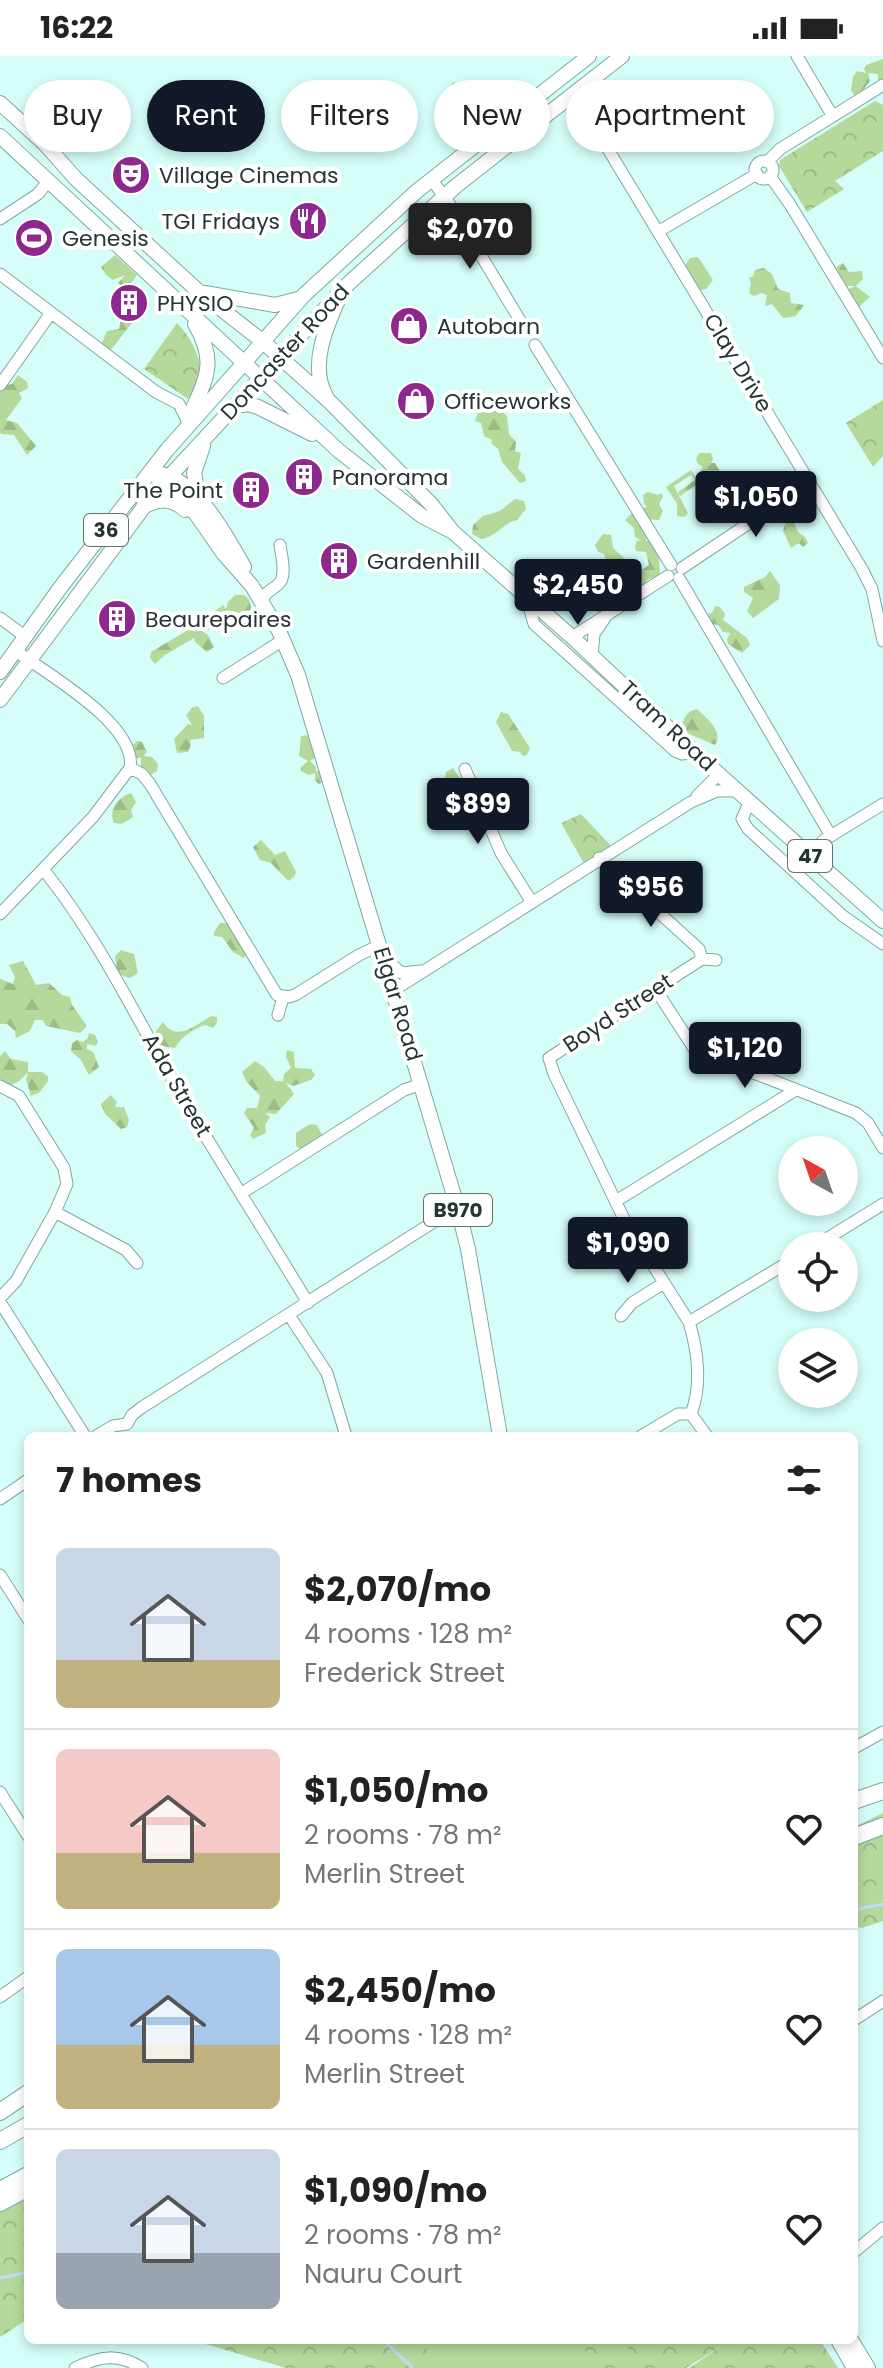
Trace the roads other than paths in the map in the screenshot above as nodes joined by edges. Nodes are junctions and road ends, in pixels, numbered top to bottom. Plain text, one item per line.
1 (589, 56) edge
2 (622, 56) edge
3 (797, 56) edge
4 (591, 80) edge
5 (550, 85) edge
6 (883, 86) edge
7 (566, 99) edge
8 (0, 103) edge
9 (550, 112) edge
10 (832, 115) junction
11 (0, 136) edge
12 (466, 152) edge
13 (499, 152) edge
14 (610, 152) edge
15 (767, 162) junction
16 (757, 174) junction
17 (770, 176) junction
18 (49, 180) junction
19 (432, 180) junction
20 (444, 196) junction
21 (0, 219) edge
22 (659, 231) junction
23 (0, 274) edge
24 (348, 284) junction
25 (197, 290) junction
26 (304, 295) junction
27 (183, 306) junction
28 (51, 313) junction
29 (524, 327) dead end
30 (262, 341) junction
31 (535, 345) dead end
32 (280, 357) junction
33 (883, 358) edge
34 (243, 363) junction
35 (261, 379) junction
36 (0, 385) edge
37 (330, 402) junction
38 (236, 406) junction
39 (186, 426) junction
40 (208, 435) junction
41 (339, 451) junction
42 (151, 471) junction
43 (167, 479) junction
44 (809, 483) junction
45 (202, 502) junction
46 (141, 508) junction
47 (207, 529) junction
48 (453, 532) junction
49 (280, 545) dead end
50 (675, 572) junction
51 (259, 592) junction
52 (526, 596) junction
53 (608, 614) junction
54 (0, 618) edge
55 (26, 637) junction
56 (572, 637) junction
57 (283, 640) junction
58 (883, 641) edge
59 (39, 647) junction
60 (16, 651) junction
61 (592, 656) junction
62 (30, 661) junction
63 (0, 672) edge
64 (223, 678) dead end
65 (0, 700) edge
66 (694, 752) junction
67 (130, 768) junction
68 (465, 769) dead end
69 (719, 774) junction
70 (737, 791) junction
71 (750, 801) junction
72 (691, 802) junction
73 (883, 804) edge
74 (833, 835) junction
75 (809, 855) junction
76 (599, 858) junction
77 (43, 869) junction
78 (531, 901) junction
79 (0, 914) edge
80 (883, 921) edge
81 (883, 944) edge
82 (382, 952) junction
83 (702, 959) junction
84 (716, 960) dead end
85 (420, 971) junction
86 (394, 990) junction
87 (656, 990) junction
88 (283, 997) junction
89 (278, 1015) dead end
90 (422, 1084) junction
91 (0, 1086) edge
92 (794, 1091) junction
93 (883, 1148) edge
94 (242, 1193) junction
95 (616, 1201) junction
96 (883, 1204) edge
97 (458, 1209) junction
98 (55, 1212) junction
99 (838, 1232) edge
100 (137, 1263) dead end
101 (778, 1268) edge
102 (664, 1283) junction
103 (0, 1300) edge
104 (308, 1303) junction
105 (289, 1315) junction
106 (621, 1316) dead end
107 (689, 1322) junction
108 (691, 1414) junction
109 (127, 1424) junction
110 (82, 1432) edge
111 (103, 1432) edge
112 (133, 1432) edge
113 (345, 1432) edge
114 (499, 1432) edge
115 (648, 1432) edge
116 (704, 1432) edge
117 (24, 1483) edge
118 (0, 1499) edge
119 (0, 1575) edge
120 (24, 1613) edge
121 (883, 1732) edge
122 (858, 1746) edge
123 (883, 1791) edge
124 (2, 1798) edge
125 (858, 1800) edge
126 (883, 1826) edge
127 (24, 1830) edge
128 (858, 1835) edge
129 (24, 1980) edge
130 (0, 1997) edge
131 (883, 2001) edge
132 (858, 2017) edge
133 (24, 2096) edge
134 (0, 2112) edge
135 (24, 2127) edge
136 (0, 2141) edge
137 (24, 2177) edge
138 (0, 2190) edge
139 (24, 2190) edge
140 (0, 2203) edge
141 (883, 2228) edge
142 (858, 2249) edge
143 (840, 2344) edge
144 (853, 2344) edge
145 (75, 2368) edge
146 (142, 2368) edge
147 (854, 2368) edge
148 (868, 2368) edge

1 - 5 main road, Doncaster Road / 36
2 - 4 main road, Doncaster Road / 36
3 - 10 street
6 - 10 street
7 - 9 main road, Doncaster Road / 36
8 - 25 main road
10 - 15 street
11 - 18 main road, Tram Road
12 - 19 main road, Doncaster Road / 36
13 - 20 main road, Doncaster Road / 36
14 - 22 street, Clay Drive
15 - 16 street
15 - 17 street
16 - 17 street
16 - 22 street
17 - 33 street
18 - 21 street
18 - 27 main road, Tram Road
19 - 20 street
19 - 26 main road, Doncaster Road / 36
20 - 24 main road, Doncaster Road / 36
20 - 29 street
22 - 44 street, Clay Drive
23 - 28 street
24 - 32 main road, Doncaster Road / 36
24 - 37 main road
25 - 26 main road
25 - 30 main road
26 - 30 main road, Doncaster Road / 36
27 - 34 main road, Tram Road
27 - 39 main road
28 - 36 street
28 - 39 street
30 - 32 main road, 47
30 - 34 main road, Doncaster Road / 36
31 - 50 street
32 - 35 main road, Doncaster Road / 36
32 - 37 main road, Tram Road / 47
34 - 35 main road, Tram Road
34 - 39 main road, Doncaster Road / 36
35 - 38 main road, Doncaster Road / 36
35 - 41 main road, Tram Road / 47
37 - 48 main road, Tram Road / 47
38 - 40 main road, Doncaster Road / 36
38 - 41 main road
39 - 42 main road, Doncaster Road / 36
40 - 43 main road, Doncaster Road / 36
40 - 45 main road
41 - 48 main road, Tram Road / 47
42 - 43 main road, Elgar Road / B970
42 - 55 main road, Doncaster Road / 36
43 - 45 main road, Elgar Road / B970
43 - 46 main road, Doncaster Road / 36
43 - 47 main road, Elgar Road / B970
44 - 50 street
44 - 58 street, Clay Drive
45 - 51 main road, Elgar Road / B970
46 - 47 main road
46 - 59 main road, Doncaster Road / 36
47 - 51 main road, Elgar Road / B970
48 - 52 main road, Tram Road / 47
49 - 51 street
50 - 53 street
50 - 74 street
51 - 57 main road, Elgar Road / B970
52 - 56 main road, Tram Road / 47
52 - 66 street
53 - 56 street
53 - 61 street
54 - 55 street
55 - 59 main road
55 - 60 main road, Doncaster Road / 36
56 - 61 main road, Tram Road / 47
57 - 64 street
57 - 82 main road, Elgar Road / B970
59 - 62 main road, Doncaster Road / 36
60 - 62 street
60 - 63 main road, Doncaster Road / 36
61 - 66 main road, Tram Road / 47
62 - 65 main road, Doncaster Road / 36
62 - 67 street
66 - 69 main road, Tram Road / 47
67 - 77 street
67 - 88 street
68 - 78 street
69 - 70 main road, Tram Road / 47
69 - 72 street
70 - 71 main road, Tram Road / 47
70 - 72 street
71 - 75 main road, Tram Road / 47
71 - 81 street
72 - 76 street
73 - 74 street
74 - 75 street
75 - 80 main road, Tram Road / 47
76 - 78 street
76 - 83 street
77 - 79 street
77 - 94 street, Ada Street
78 - 85 street
82 - 85 street
82 - 86 main road, Elgar Road / B970
82 - 88 street
83 - 84 street
83 - 87 street, Boyd Street
85 - 86 street
86 - 90 main road, Elgar Road / B970
87 - 92 street
87 - 95 street, Boyd Street
88 - 89 street
90 - 94 street
90 - 97 main road, Elgar Road / B970
91 - 98 street
92 - 93 street
92 - 95 street
94 - 104 street, Ada Street
95 - 102 street, Boyd Street
96 - 99 street
97 - 104 street
97 - 114 main road, Elgar Road / B970
98 - 100 street
98 - 103 street
101 - 107 street
102 - 106 street
102 - 107 street, Boyd Street
103 - 110 street
104 - 105 street
105 - 109 street
105 - 113 street
107 - 108 street, Boyd Street
108 - 115 street
108 - 116 street
109 - 111 street
109 - 112 street
117 - 118 street
119 - 120 street
121 - 122 street
123 - 125 highway
124 - 127 street
126 - 128 highway
129 - 130 street
131 - 132 street
133 - 134 highway
135 - 136 highway
137 - 138 highway
139 - 140 highway
141 - 142 street
143 - 147 main road
144 - 148 main road
145 - 146 street

